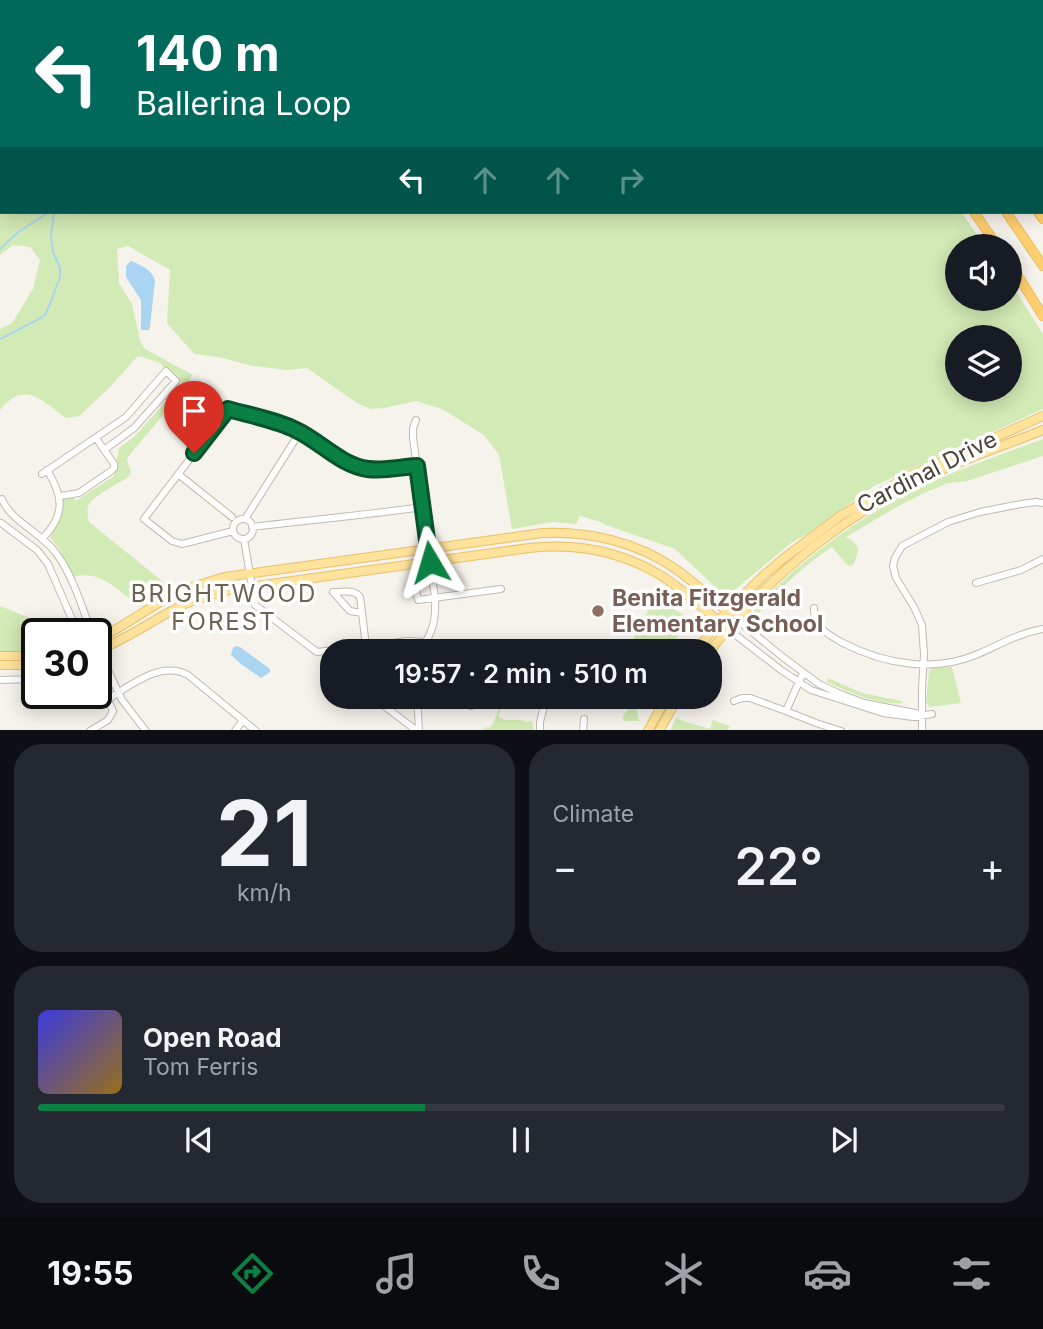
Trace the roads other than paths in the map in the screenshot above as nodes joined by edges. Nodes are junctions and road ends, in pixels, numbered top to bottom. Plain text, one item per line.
1 (975, 214) edge
2 (1007, 214) edge
3 (990, 234) edge
4 (1043, 266) edge
5 (1022, 282) edge
6 (1043, 316) edge
7 (1043, 416) edge
8 (416, 420) dead end
9 (1043, 430) edge
10 (300, 432) junction
11 (96, 438) junction
12 (104, 450) junction
13 (417, 466) junction
14 (178, 474) junction
15 (60, 496) junction
16 (2, 499) dead end
17 (1043, 503) edge
18 (423, 508) junction
19 (11, 513) junction
20 (232, 517) dead end
21 (245, 519) junction
22 (1, 523) edge
23 (252, 527) junction
24 (233, 531) junction
25 (43, 538) junction
26 (244, 539) junction
27 (428, 547) junction
28 (1043, 559) edge
29 (430, 562) junction
30 (249, 572) junction
31 (414, 580) dead end
32 (72, 583) junction
33 (976, 583) dead end
34 (252, 586) junction
35 (60, 588) junction
36 (501, 589) dead end
37 (435, 597) junction
38 (814, 608) dead end
39 (727, 611) junction
40 (362, 613) junction
41 (72, 618) edge
42 (86, 618) edge
43 (736, 619) junction
44 (718, 621) junction
45 (728, 629) junction
46 (1043, 629) edge
47 (112, 636) edge
48 (365, 639) edge
49 (428, 639) edge
50 (705, 639) edge
51 (720, 639) edge
52 (112, 641) edge
53 (320, 652) edge
54 (0, 656) edge
55 (21, 656) edge
56 (21, 665) edge
57 (923, 665) junction
58 (0, 666) edge
59 (803, 673) junction
60 (21, 679) edge
61 (0, 680) edge
62 (112, 680) edge
63 (799, 683) junction
64 (118, 693) junction
65 (112, 697) edge
66 (734, 701) dead end
67 (112, 709) edge
68 (389, 709) edge
69 (417, 709) edge
70 (543, 709) edge
71 (660, 709) edge
72 (671, 709) edge
73 (786, 711) junction
74 (932, 714) dead end
75 (922, 715) junction
76 (584, 719) dead end
77 (243, 720) junction
78 (90, 730) edge
79 (146, 730) edge
80 (235, 730) edge
81 (256, 730) edge
82 (418, 730) edge
83 (540, 730) edge
84 (583, 730) edge
85 (648, 730) edge
86 (659, 730) edge
87 (841, 730) edge
88 (922, 730) edge

1 - 3 highway
2 - 4 highway
5 - 6 highway
7 - 39 main road, Cardinal Drive
8 - 13 street
9 - 43 main road, Cardinal Drive
10 - 13 street
10 - 14 street
10 - 21 street
11 - 12 street
11 - 12 street
11 - 15 street
12 - 15 street
13 - 18 street
14 - 20 street
14 - 24 street
15 - 25 street
16 - 19 street
17 - 57 street
18 - 23 street
18 - 27 street
19 - 22 street
19 - 25 street
21 - 23 street
21 - 24 street
22 - 35 street
23 - 26 street
24 - 26 street
25 - 32 street
26 - 30 street
27 - 29 street
27 - 30 main road
27 - 39 main road
28 - 33 street
29 - 34 main road
29 - 37 street
29 - 44 main road
30 - 34 street
30 - 47 main road
31 - 37 street
32 - 35 street
32 - 42 street
34 - 52 main road
34 - 53 street
35 - 41 street
36 - 37 street
37 - 49 street
38 - 57 street
39 - 43 main road
39 - 44 main road, Cardinal Drive
40 - 40 street
40 - 48 street
43 - 45 main road, Cardinal Drive
43 - 59 street
44 - 45 main road
44 - 50 main road, Cardinal Drive
45 - 51 main road, Cardinal Drive
45 - 63 street
46 - 57 street
54 - 55 main road
56 - 58 main road
57 - 75 street
59 - 63 street
59 - 75 street
60 - 61 street
62 - 64 street
63 - 73 street
63 - 75 street
64 - 65 street
64 - 77 street
64 - 79 street
66 - 73 street
67 - 78 street
68 - 82 street
69 - 82 street
70 - 83 street
71 - 85 main road
72 - 86 main road
73 - 87 street
74 - 75 street
75 - 88 street
76 - 84 street
77 - 80 street
77 - 81 street

